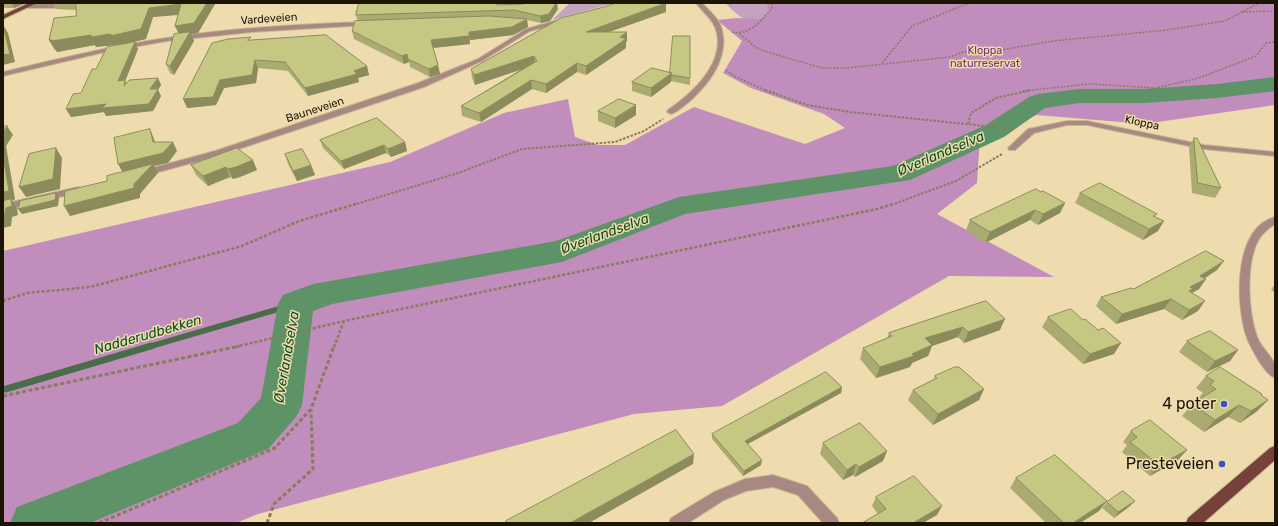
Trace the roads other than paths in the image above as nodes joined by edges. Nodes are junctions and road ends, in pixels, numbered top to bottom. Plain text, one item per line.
1 (85, 3) edge
2 (699, 3) edge
3 (31, 4) edge
4 (3, 13) edge
5 (10, 14) junction
6 (3, 17) edge
7 (573, 17) edge
8 (529, 22) edge
9 (375, 24) edge
10 (539, 26) junction
11 (3, 74) edge
12 (671, 112) road end
13 (1012, 148) road end
14 (1275, 154) edge
15 (134, 175) edge
16 (89, 187) edge
17 (3, 207) edge
18 (1275, 220) edge
19 (1275, 373) edge
20 (1275, 452) edge
21 (676, 523) edge
22 (832, 523) edge
23 (1193, 523) edge

1 - 3 street
2 - 12 street
3 - 5 main road
4 - 5 street
5 - 6 main road
7 - 10 street, Bauneveien
8 - 10 street
9 - 11 street, Vardeveien
10 - 15 street, Bauneveien
13 - 14 street, Kloppa
16 - 17 street
18 - 19 street
20 - 23 main road
21 - 22 street

